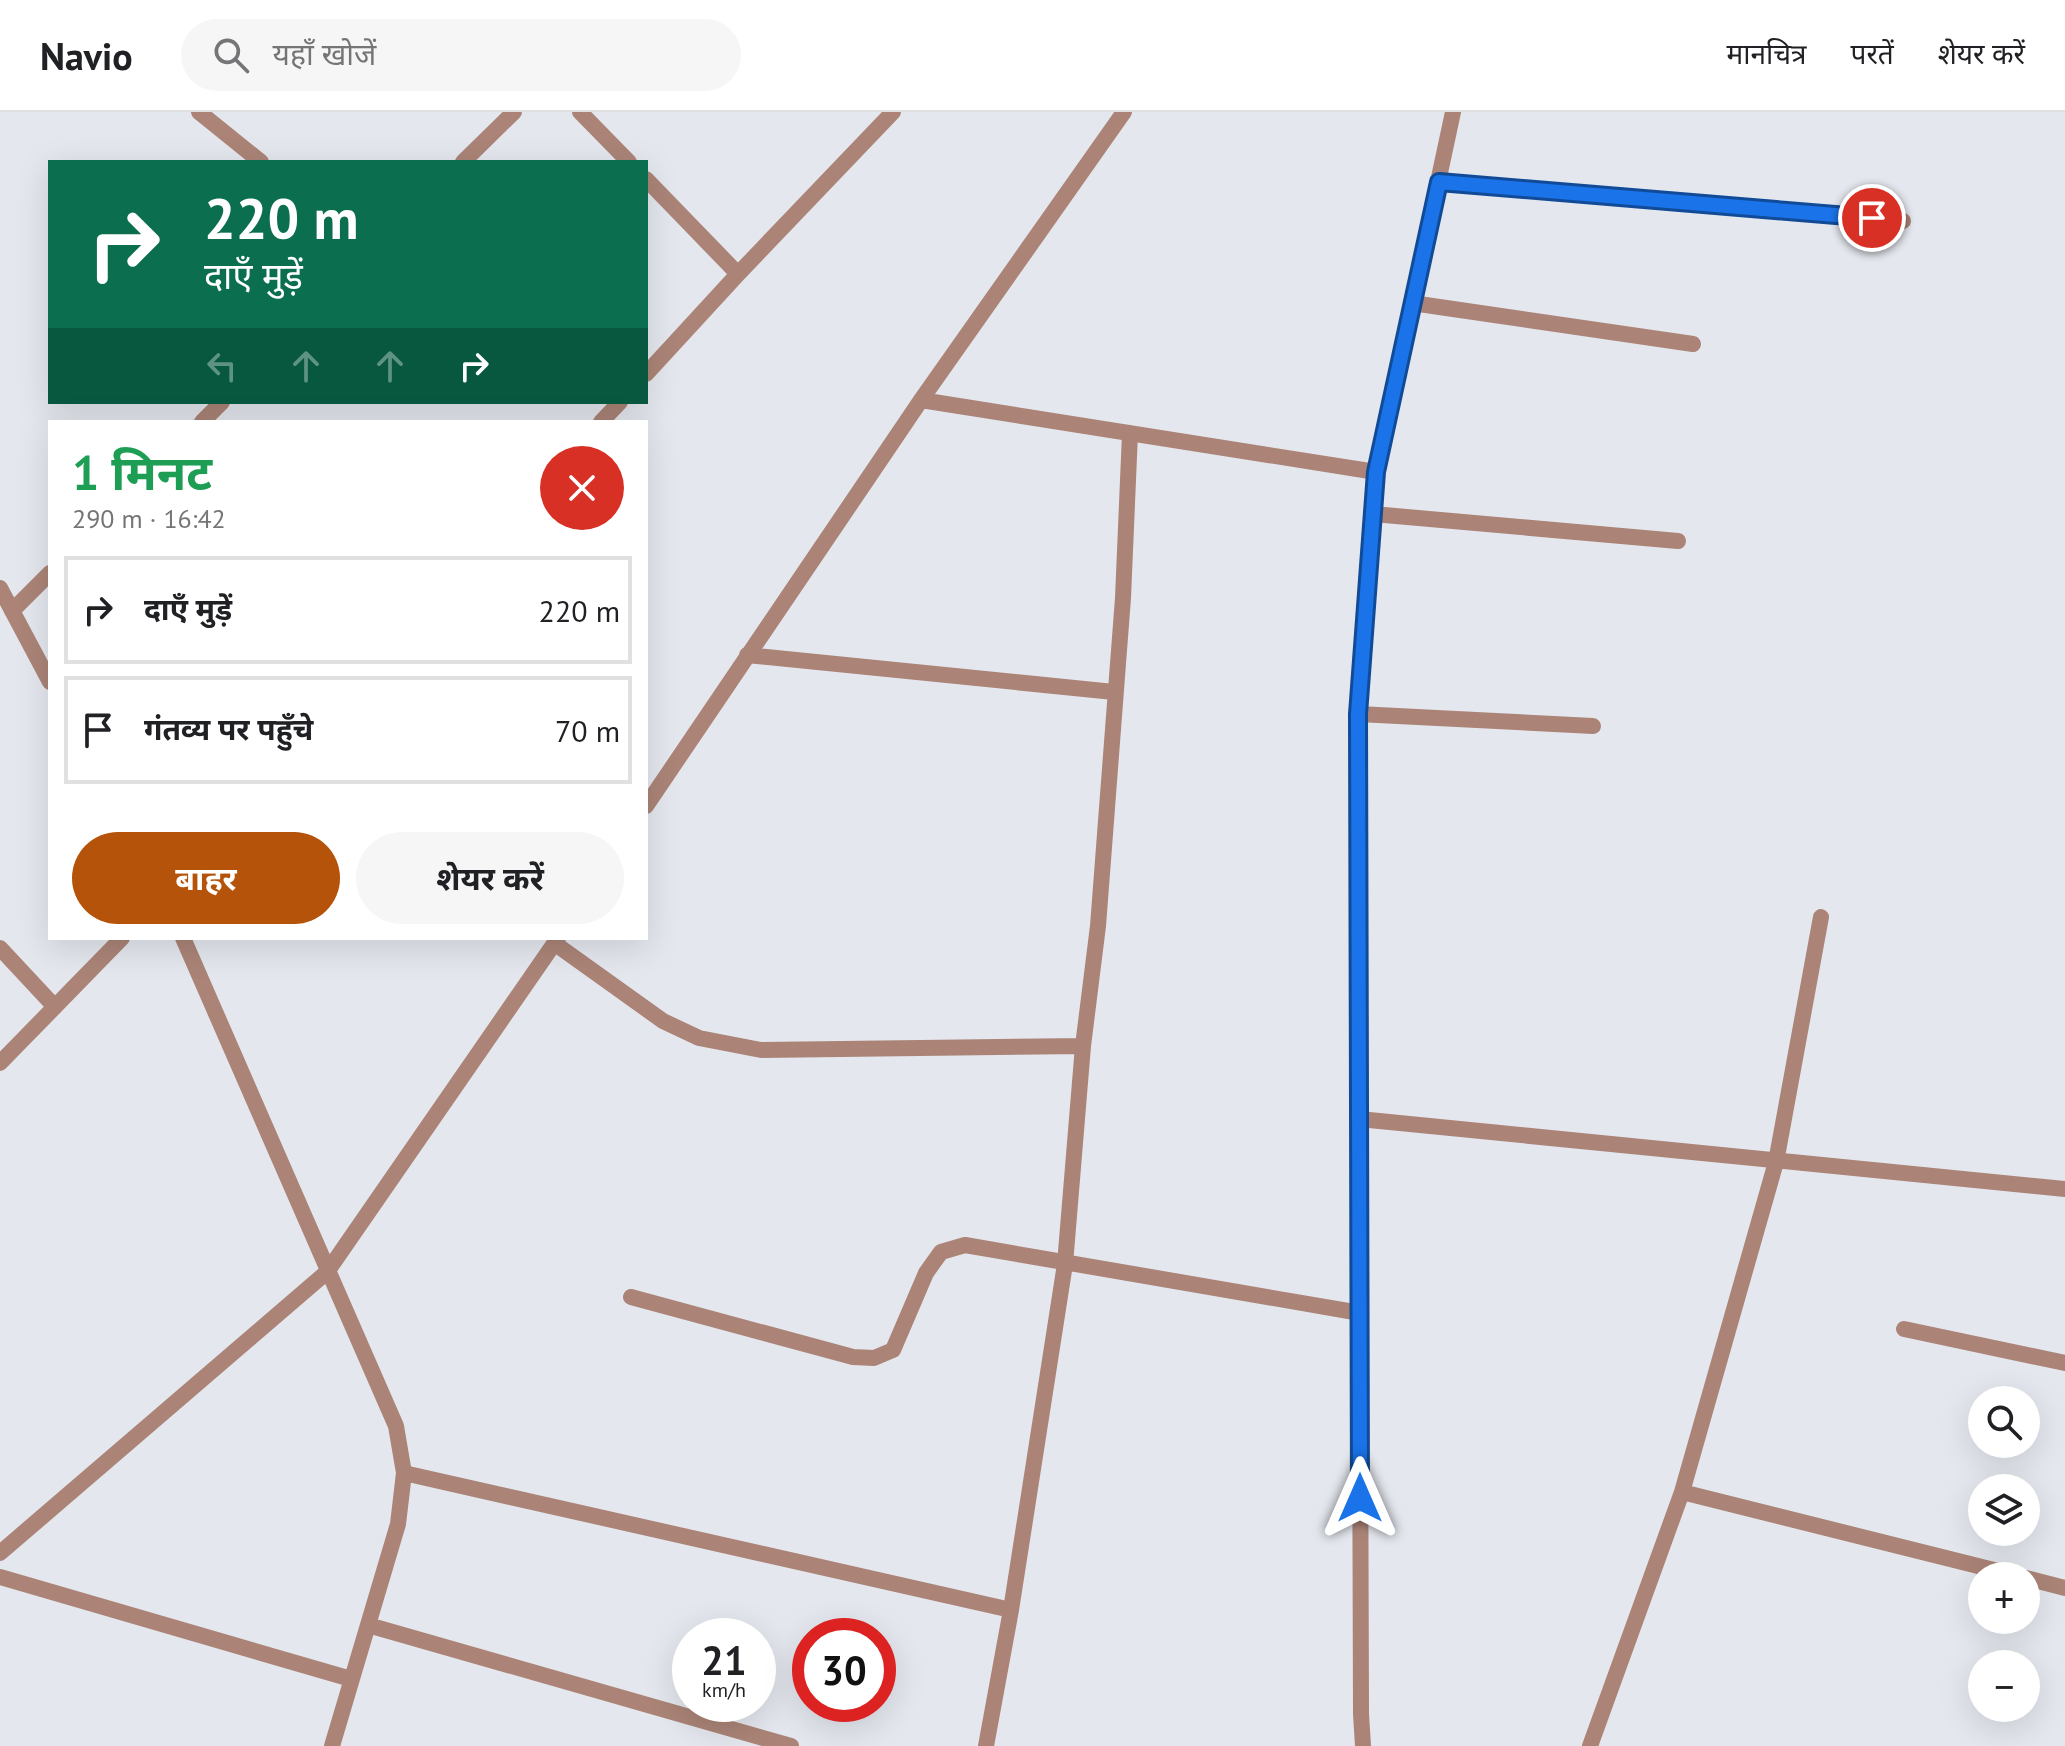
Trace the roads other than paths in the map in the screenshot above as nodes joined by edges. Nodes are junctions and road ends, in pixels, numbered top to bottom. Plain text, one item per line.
1 (199, 112) edge
2 (514, 112) edge
3 (580, 112) edge
4 (893, 112) edge
5 (1124, 112) edge
6 (1453, 112) edge
7 (259, 160) edge
8 (465, 160) edge
9 (627, 160) edge
10 (648, 181) edge
11 (1439, 182) junction
12 (1903, 221) dead end
13 (738, 274) junction
14 (1412, 303) junction
15 (1693, 344) dead end
16 (648, 372) edge
17 (921, 400) junction
18 (220, 404) edge
19 (618, 404) edge
20 (204, 420) edge
21 (603, 420) edge
22 (1130, 433) junction
23 (1376, 472) junction
24 (1373, 514) junction
25 (1678, 541) dead end
26 (48, 575) edge
27 (0, 588) edge
28 (12, 611) junction
29 (747, 655) junction
30 (48, 678) edge
31 (1114, 692) junction
32 (1358, 714) junction
33 (1593, 726) dead end
34 (648, 803) edge
35 (1821, 917) dead end
36 (120, 940) edge
37 (184, 940) edge
38 (556, 941) edge
39 (0, 948) edge
40 (55, 1007) junction
41 (1083, 1046) junction
42 (0, 1063) edge
43 (1359, 1119) junction
44 (1776, 1162) junction
45 (2065, 1189) edge
46 (1065, 1264) junction
47 (327, 1272) junction
48 (631, 1297) dead end
49 (1360, 1313) junction
50 (1904, 1329) dead end
51 (2065, 1363) edge
52 (404, 1473) junction
53 (1682, 1492) junction
54 (0, 1553) edge
55 (1968, 1564) edge
56 (0, 1577) edge
57 (2040, 1582) edge
58 (2065, 1588) edge
59 (1011, 1610) junction
60 (368, 1625) junction
61 (351, 1679) junction
62 (332, 1746) edge
63 (791, 1746) edge
64 (986, 1746) edge
65 (1363, 1746) edge
66 (1590, 1746) edge

1 - 7 street
2 - 8 street
3 - 9 street
4 - 13 street
5 - 17 street
6 - 11 street
10 - 13 street
11 - 12 street
11 - 14 street
13 - 16 street
14 - 15 street
14 - 23 street
17 - 22 street
17 - 29 street
18 - 20 street
19 - 21 street
22 - 23 street
22 - 31 street
23 - 24 street
24 - 25 street
24 - 32 street
26 - 28 street
27 - 28 street
28 - 30 street
29 - 31 street
29 - 34 street
31 - 41 street
32 - 33 street
32 - 43 street
35 - 44 street
36 - 40 street
37 - 47 street
38 - 41 street
38 - 47 street
39 - 40 street
40 - 42 street
41 - 46 street
43 - 44 street
43 - 49 street
44 - 45 street
44 - 53 street
46 - 48 street
46 - 49 street
46 - 59 street
47 - 52 street
47 - 54 street
49 - 65 street
50 - 51 street
52 - 59 street
52 - 60 street
53 - 55 street
53 - 66 street
56 - 61 street
57 - 58 street
59 - 64 street
60 - 61 street
60 - 63 street
61 - 62 street

